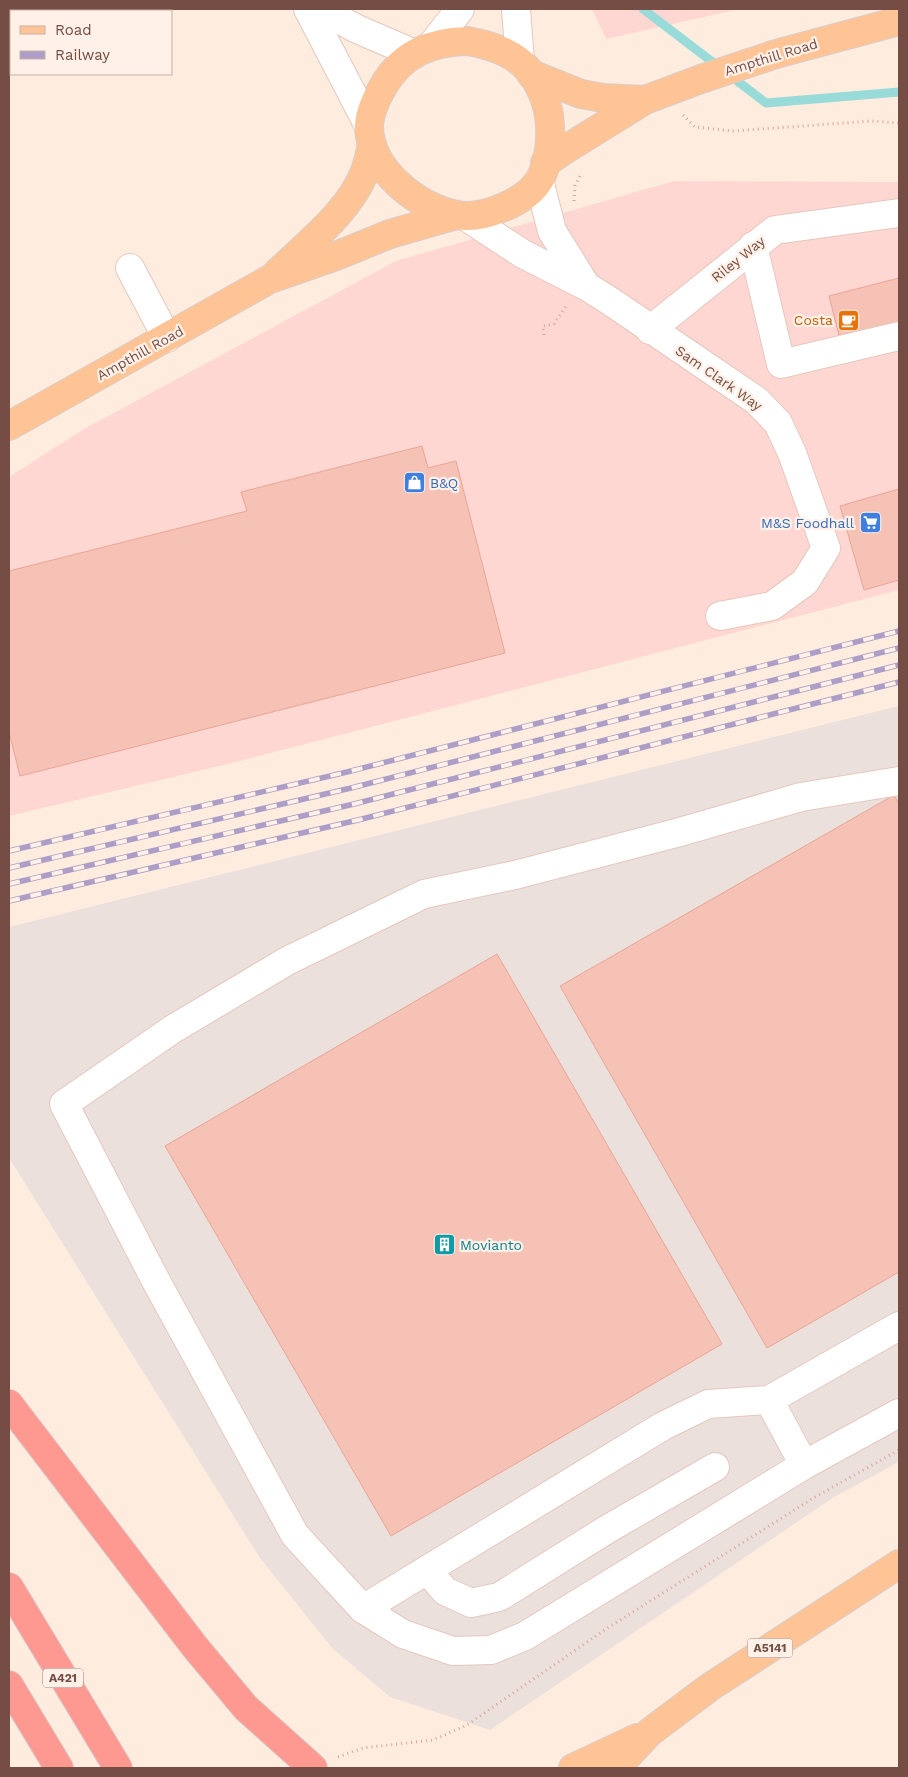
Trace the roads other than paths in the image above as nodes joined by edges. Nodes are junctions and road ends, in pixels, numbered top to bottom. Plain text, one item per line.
1 (308, 9) edge
2 (320, 9) edge
3 (460, 9) edge
4 (516, 9) edge
5 (899, 21) edge
6 (423, 50) junction
7 (526, 68) junction
8 (645, 100) junction
9 (371, 136) junction
10 (542, 172) junction
11 (899, 213) edge
12 (461, 215) junction
13 (753, 246) junction
14 (130, 268) dead end
15 (270, 279) junction
16 (576, 295) junction
17 (650, 330) junction
18 (899, 336) edge
19 (168, 338) junction
20 (9, 426) edge
21 (720, 616) dead end
22 (899, 781) edge
23 (899, 1326) edge
24 (768, 1400) junction
25 (9, 1404) edge
26 (899, 1413) edge
27 (804, 1464) junction
28 (715, 1467) dead end
29 (899, 1564) edge
30 (428, 1570) junction
31 (9, 1587) edge
32 (363, 1609) junction
33 (9, 1685) edge
34 (650, 1732) junction
35 (59, 1768) edge
36 (118, 1768) edge
37 (313, 1768) edge
38 (572, 1768) edge
39 (616, 1768) edge

1 - 9 street
2 - 6 street
3 - 6 street
4 - 7 street
5 - 8 main road, Ampthill Road
6 - 7 main road
6 - 9 main road
7 - 8 main road, Ampthill Road
7 - 10 main road
8 - 10 main road, Ampthill Road
9 - 12 main road
9 - 15 main road, Ampthill Road
10 - 12 main road
10 - 16 street, Sam Clark Way
11 - 13 street, Riley Way
12 - 15 main road, Ampthill Road
12 - 16 street, Sam Clark Way
13 - 17 street, Riley Way
13 - 18 street
14 - 19 street
15 - 19 main road, Ampthill Road
16 - 17 street, Sam Clark Way
17 - 21 street, Sam Clark Way
19 - 20 main road, Ampthill Road
22 - 32 street
23 - 24 street
24 - 27 street
24 - 30 street
25 - 37 highway
26 - 27 street
27 - 32 street
28 - 30 street
29 - 34 main road, A5141
30 - 32 street
31 - 36 highway, A421
33 - 35 highway
34 - 38 main road, A5141
34 - 39 main road, A5141

